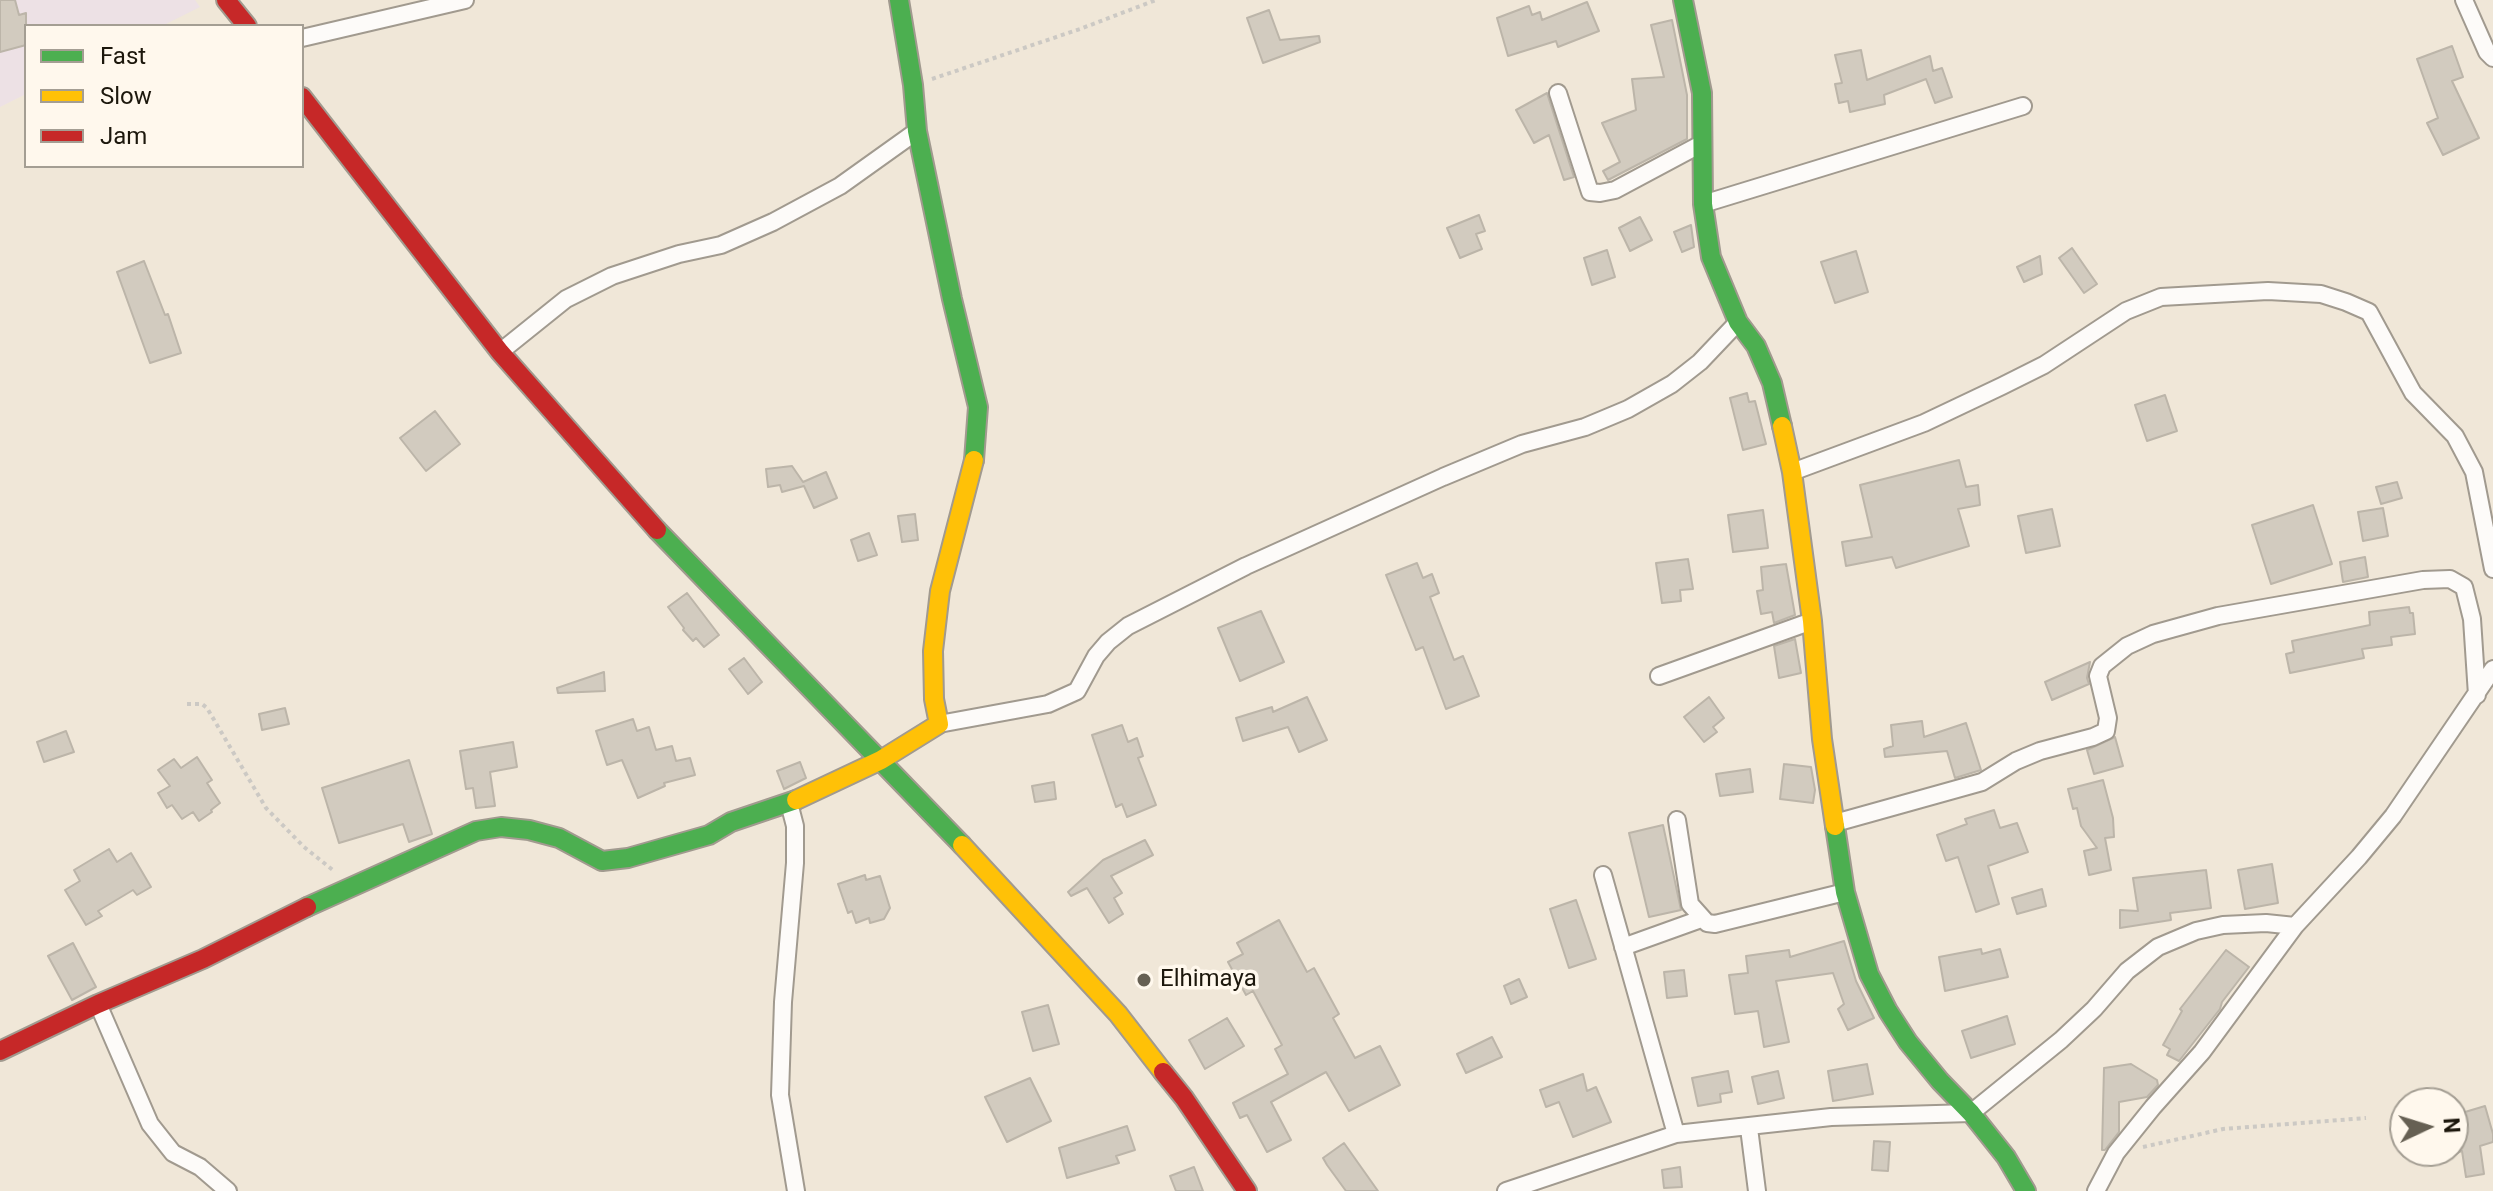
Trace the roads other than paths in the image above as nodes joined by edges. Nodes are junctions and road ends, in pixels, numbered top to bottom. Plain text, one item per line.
1 (226, 0) edge
2 (465, 0) edge
3 (899, 0) edge
4 (1683, 0) edge
5 (2464, 0) edge
6 (245, 24) edge
7 (304, 38) edge
8 (2493, 58) edge
9 (1558, 93) dead end
10 (304, 100) edge
11 (2023, 106) dead end
12 (917, 131) junction
13 (1703, 143) junction
14 (1703, 204) junction
15 (1738, 322) junction
16 (500, 352) junction
17 (1792, 472) junction
18 (2493, 569) edge
19 (1812, 621) junction
20 (2493, 669) edge
21 (1659, 676) dead end
22 (2477, 695) junction
23 (939, 724) junction
24 (881, 760) junction
25 (789, 803) junction
26 (1677, 820) dead end
27 (1835, 823) junction
28 (1603, 875) dead end
29 (1845, 892) junction
30 (1701, 919) junction
31 (2295, 926) junction
32 (1623, 947) junction
33 (98, 1004) junction
34 (0, 1051) edge
35 (1971, 1113) junction
36 (1749, 1128) junction
37 (1676, 1134) junction
38 (228, 1191) edge
39 (796, 1191) edge
40 (1247, 1191) edge
41 (1506, 1191) edge
42 (1757, 1191) edge
43 (2026, 1191) edge
44 (2096, 1191) edge

1 - 6 street
2 - 7 street
3 - 12 street
4 - 13 street
5 - 8 street
9 - 13 street
10 - 16 street
11 - 14 street
12 - 16 street
12 - 23 street
13 - 14 street
14 - 15 street
15 - 17 street
15 - 23 street
16 - 24 street
17 - 18 street
17 - 19 street
19 - 21 street
19 - 27 street
20 - 22 street
22 - 27 street
22 - 31 street
23 - 24 street
24 - 25 street
24 - 40 street
25 - 33 street
25 - 39 street
26 - 30 street
27 - 29 street
28 - 32 street
29 - 30 street
29 - 35 street
30 - 32 street
31 - 35 street
31 - 44 street
32 - 37 street
33 - 34 street
33 - 38 street
35 - 36 street
35 - 43 street
36 - 37 street
36 - 42 street
37 - 41 street

